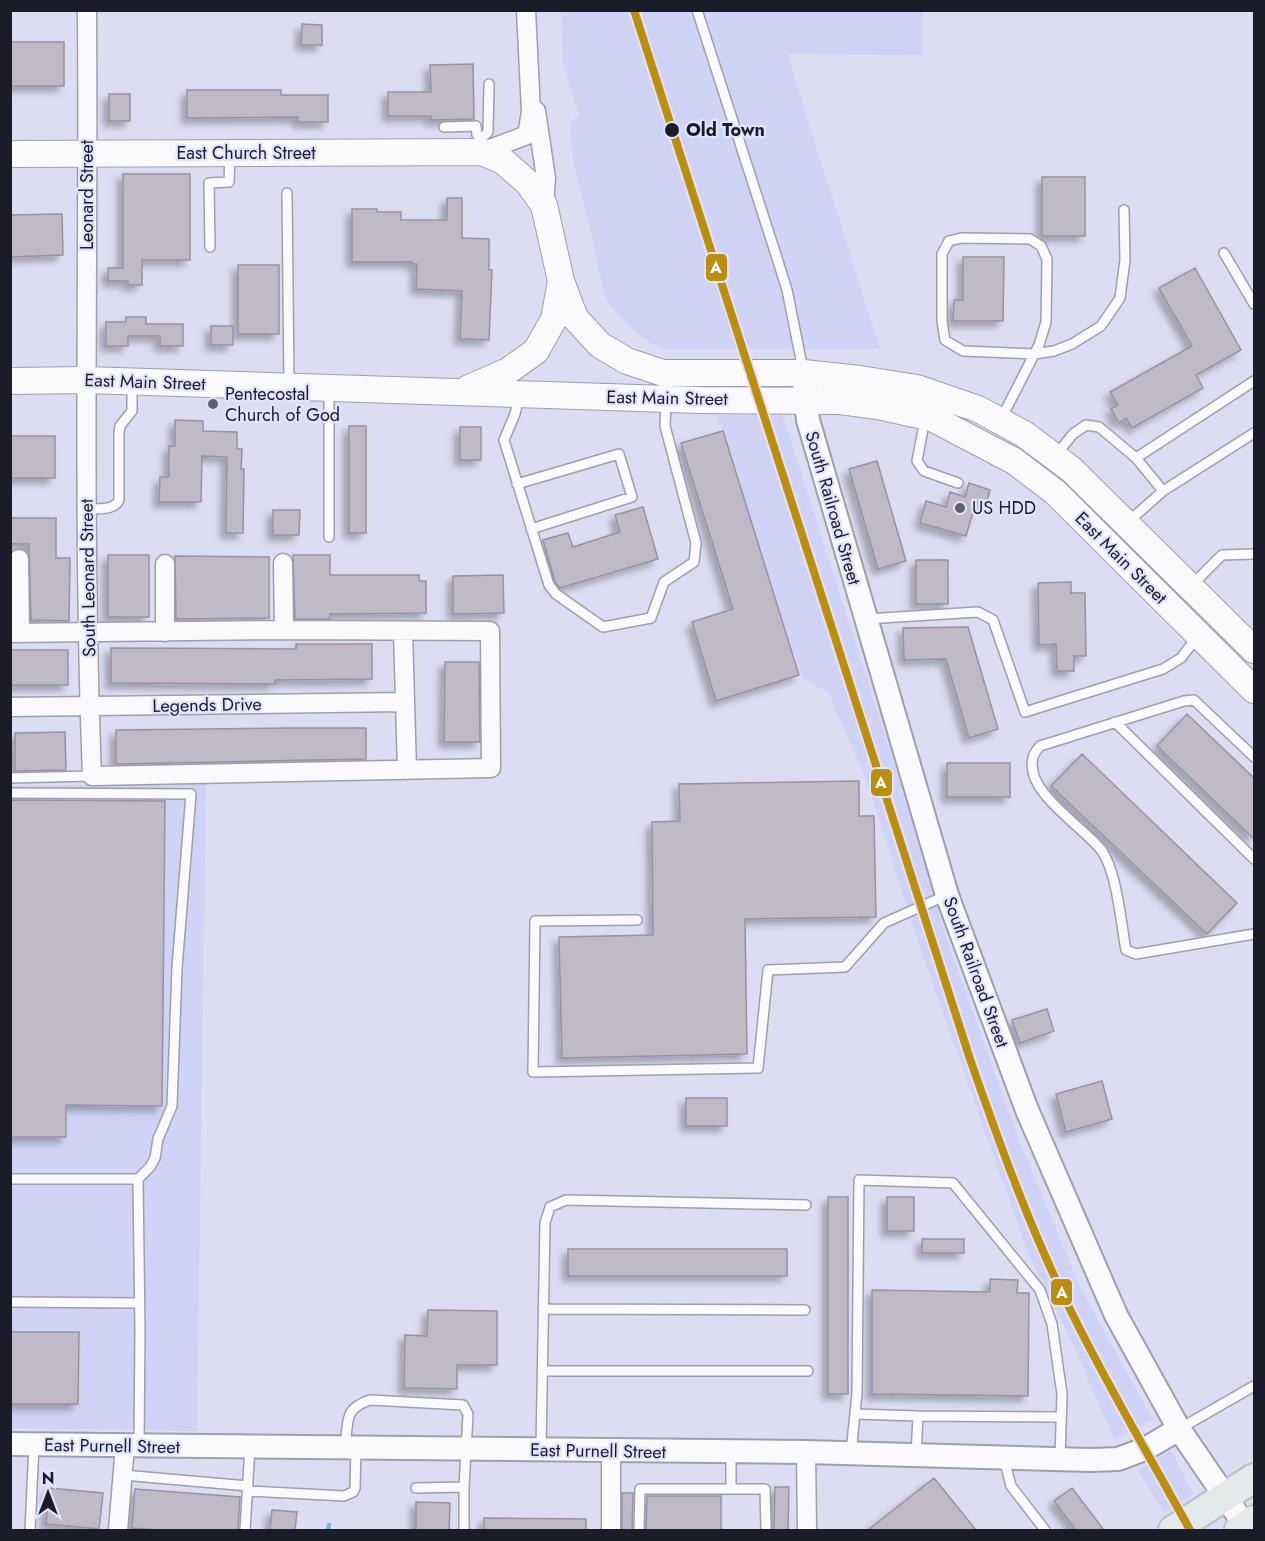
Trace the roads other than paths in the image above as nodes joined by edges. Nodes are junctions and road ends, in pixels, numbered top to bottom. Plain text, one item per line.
1 (87, 10) edge
2 (526, 10) edge
3 (697, 10) edge
4 (489, 84) dead end
5 (530, 92) junction
6 (444, 127) dead end
7 (482, 145) junction
8 (88, 153) junction
9 (230, 153) junction
10 (10, 154) edge
11 (287, 193) dead end
12 (544, 205) junction
13 (1124, 210) dead end
14 (210, 247) dead end
15 (1224, 253) dead end
16 (561, 281) junction
17 (1254, 304) edge
18 (1034, 354) junction
19 (803, 373) junction
20 (86, 380) junction
21 (10, 381) edge
22 (1254, 381) edge
23 (132, 382) junction
24 (289, 386) junction
25 (329, 387) junction
26 (462, 392) junction
27 (519, 393) junction
28 (666, 398) junction
29 (806, 400) junction
30 (925, 417) junction
31 (1000, 421) junction
32 (1254, 433) edge
33 (1054, 457) junction
34 (1136, 458) junction
35 (958, 483) dead end
36 (517, 484) junction
37 (1163, 490) junction
38 (87, 509) junction
39 (1126, 524) junction
40 (531, 530) junction
41 (329, 537) dead end
42 (1254, 554) edge
43 (19, 559) dead end
44 (283, 563) dead end
45 (165, 564) dead end
46 (1188, 584) junction
47 (1164, 601) junction
48 (865, 619) junction
49 (284, 630) junction
50 (403, 631) junction
51 (165, 632) junction
52 (15, 633) edge
53 (88, 633) junction
54 (1198, 635) junction
55 (1254, 650) edge
56 (1254, 690) edge
57 (404, 702) junction
58 (89, 706) junction
59 (10, 707) edge
60 (1115, 722) junction
61 (1254, 757) edge
62 (407, 770) junction
63 (92, 776) junction
64 (10, 778) edge
65 (10, 793) edge
66 (1254, 859) edge
67 (947, 895) junction
68 (637, 921) dead end
69 (1254, 934) edge
70 (10, 1179) edge
71 (138, 1179) junction
72 (806, 1205) dead end
73 (10, 1302) edge
74 (140, 1303) junction
75 (543, 1309) junction
76 (805, 1310) dead end
77 (542, 1371) junction
78 (808, 1371) dead end
79 (1254, 1386) edge
80 (855, 1414) junction
81 (918, 1416) junction
82 (1061, 1418) junction
83 (1179, 1429) junction
84 (10, 1444) edge
85 (34, 1445) junction
86 (132, 1446) junction
87 (250, 1446) junction
88 (350, 1447) junction
89 (466, 1449) junction
90 (541, 1450) junction
91 (611, 1451) junction
92 (731, 1451) junction
93 (806, 1452) junction
94 (851, 1453) junction
95 (916, 1455) junction
96 (1004, 1457) junction
97 (1060, 1459) junction
98 (123, 1475) junction
99 (1254, 1478) edge
100 (464, 1487) junction
101 (247, 1488) junction
102 (416, 1488) dead end
103 (731, 1489) junction
104 (1226, 1496) junction
105 (1247, 1527) edge
106 (30, 1530) edge
107 (118, 1530) edge
108 (245, 1530) edge
109 (465, 1530) edge
110 (611, 1530) edge
111 (639, 1530) edge
112 (766, 1530) edge
113 (807, 1530) edge
114 (1045, 1530) edge
115 (1173, 1530) edge

1 - 8 street, Leonard Street
2 - 5 street
3 - 19 lane
4 - 7 lane
5 - 7 street
5 - 12 street
6 - 7 lane
7 - 9 main road, East Church Street
7 - 12 main road
8 - 9 main road, East Church Street
8 - 10 main road, East Church Street
8 - 20 street, Leonard Street
9 - 14 lane
11 - 24 lane
12 - 16 main road
13 - 18 lane
15 - 17 lane
16 - 19 main road, East Main Street
16 - 26 main road
18 - 18 lane
18 - 31 lane
19 - 29 street, South Railroad Street
19 - 31 main road, East Main Street
20 - 21 main road, East Main Street
20 - 23 main road, East Main Street
20 - 38 street, South Leonard Street
22 - 34 lane
23 - 24 main road, East Main Street
23 - 38 lane
24 - 25 main road, East Main Street
25 - 26 main road, East Main Street
25 - 41 lane
26 - 27 main road, East Main Street
27 - 28 main road, East Main Street
27 - 36 lane
28 - 29 main road, East Main Street
28 - 40 lane
29 - 30 main road, East Main Street
29 - 48 street, South Railroad Street
30 - 35 lane
30 - 47 main road, East Main Street
31 - 33 main road, East Main Street
32 - 37 lane
33 - 34 lane
33 - 39 main road, East Main Street
34 - 37 lane
36 - 40 lane
36 - 40 lane
37 - 39 lane
38 - 53 street, South Leonard Street
39 - 46 main road, East Main Street
42 - 46 lane
43 - 52 street
44 - 49 street
45 - 51 street
46 - 47 main road
46 - 55 main road, East Main Street
47 - 54 main road, East Main Street
48 - 54 lane
48 - 67 street, South Railroad Street
49 - 50 street
49 - 51 street
50 - 57 street
50 - 62 street
51 - 53 street
52 - 53 street
53 - 58 street, South Leonard Street
54 - 56 main road, East Main Street
57 - 58 street, Legends Drive
57 - 62 street
58 - 59 street, Legends Drive
58 - 63 street, South Leonard Street
60 - 61 lane
60 - 66 lane
60 - 69 lane
62 - 63 street
63 - 64 lane
65 - 71 lane
67 - 68 lane
67 - 83 street, South Railroad Street
70 - 71 lane
71 - 74 lane
72 - 75 lane
73 - 74 lane
74 - 86 lane
75 - 76 lane
75 - 77 lane
77 - 78 lane
77 - 90 lane
79 - 83 lane
80 - 81 lane
80 - 82 lane
80 - 94 lane
81 - 82 lane
81 - 95 lane
82 - 97 lane
83 - 97 street, East Purnell Street
83 - 104 street, South Railroad Street
84 - 85 street, East Purnell Street
85 - 86 street, East Purnell Street
85 - 106 lane
86 - 87 street, East Purnell Street
86 - 98 street
87 - 88 street, East Purnell Street
87 - 101 lane
88 - 89 street, East Purnell Street
88 - 89 lane
88 - 101 lane
89 - 90 street, East Purnell Street
89 - 100 lane
90 - 91 street, East Purnell Street
91 - 92 street, East Purnell Street
91 - 110 street
92 - 93 street, East Purnell Street
92 - 103 lane
93 - 94 street, East Purnell Street
93 - 113 street
94 - 95 street, East Purnell Street
95 - 96 street, East Purnell Street
96 - 97 street, East Purnell Street
96 - 114 lane
98 - 101 lane
98 - 107 street
99 - 104 main road
100 - 102 lane
100 - 109 lane
101 - 108 lane
103 - 111 lane
103 - 112 lane
104 - 105 street, South Railroad Street
104 - 115 main road

